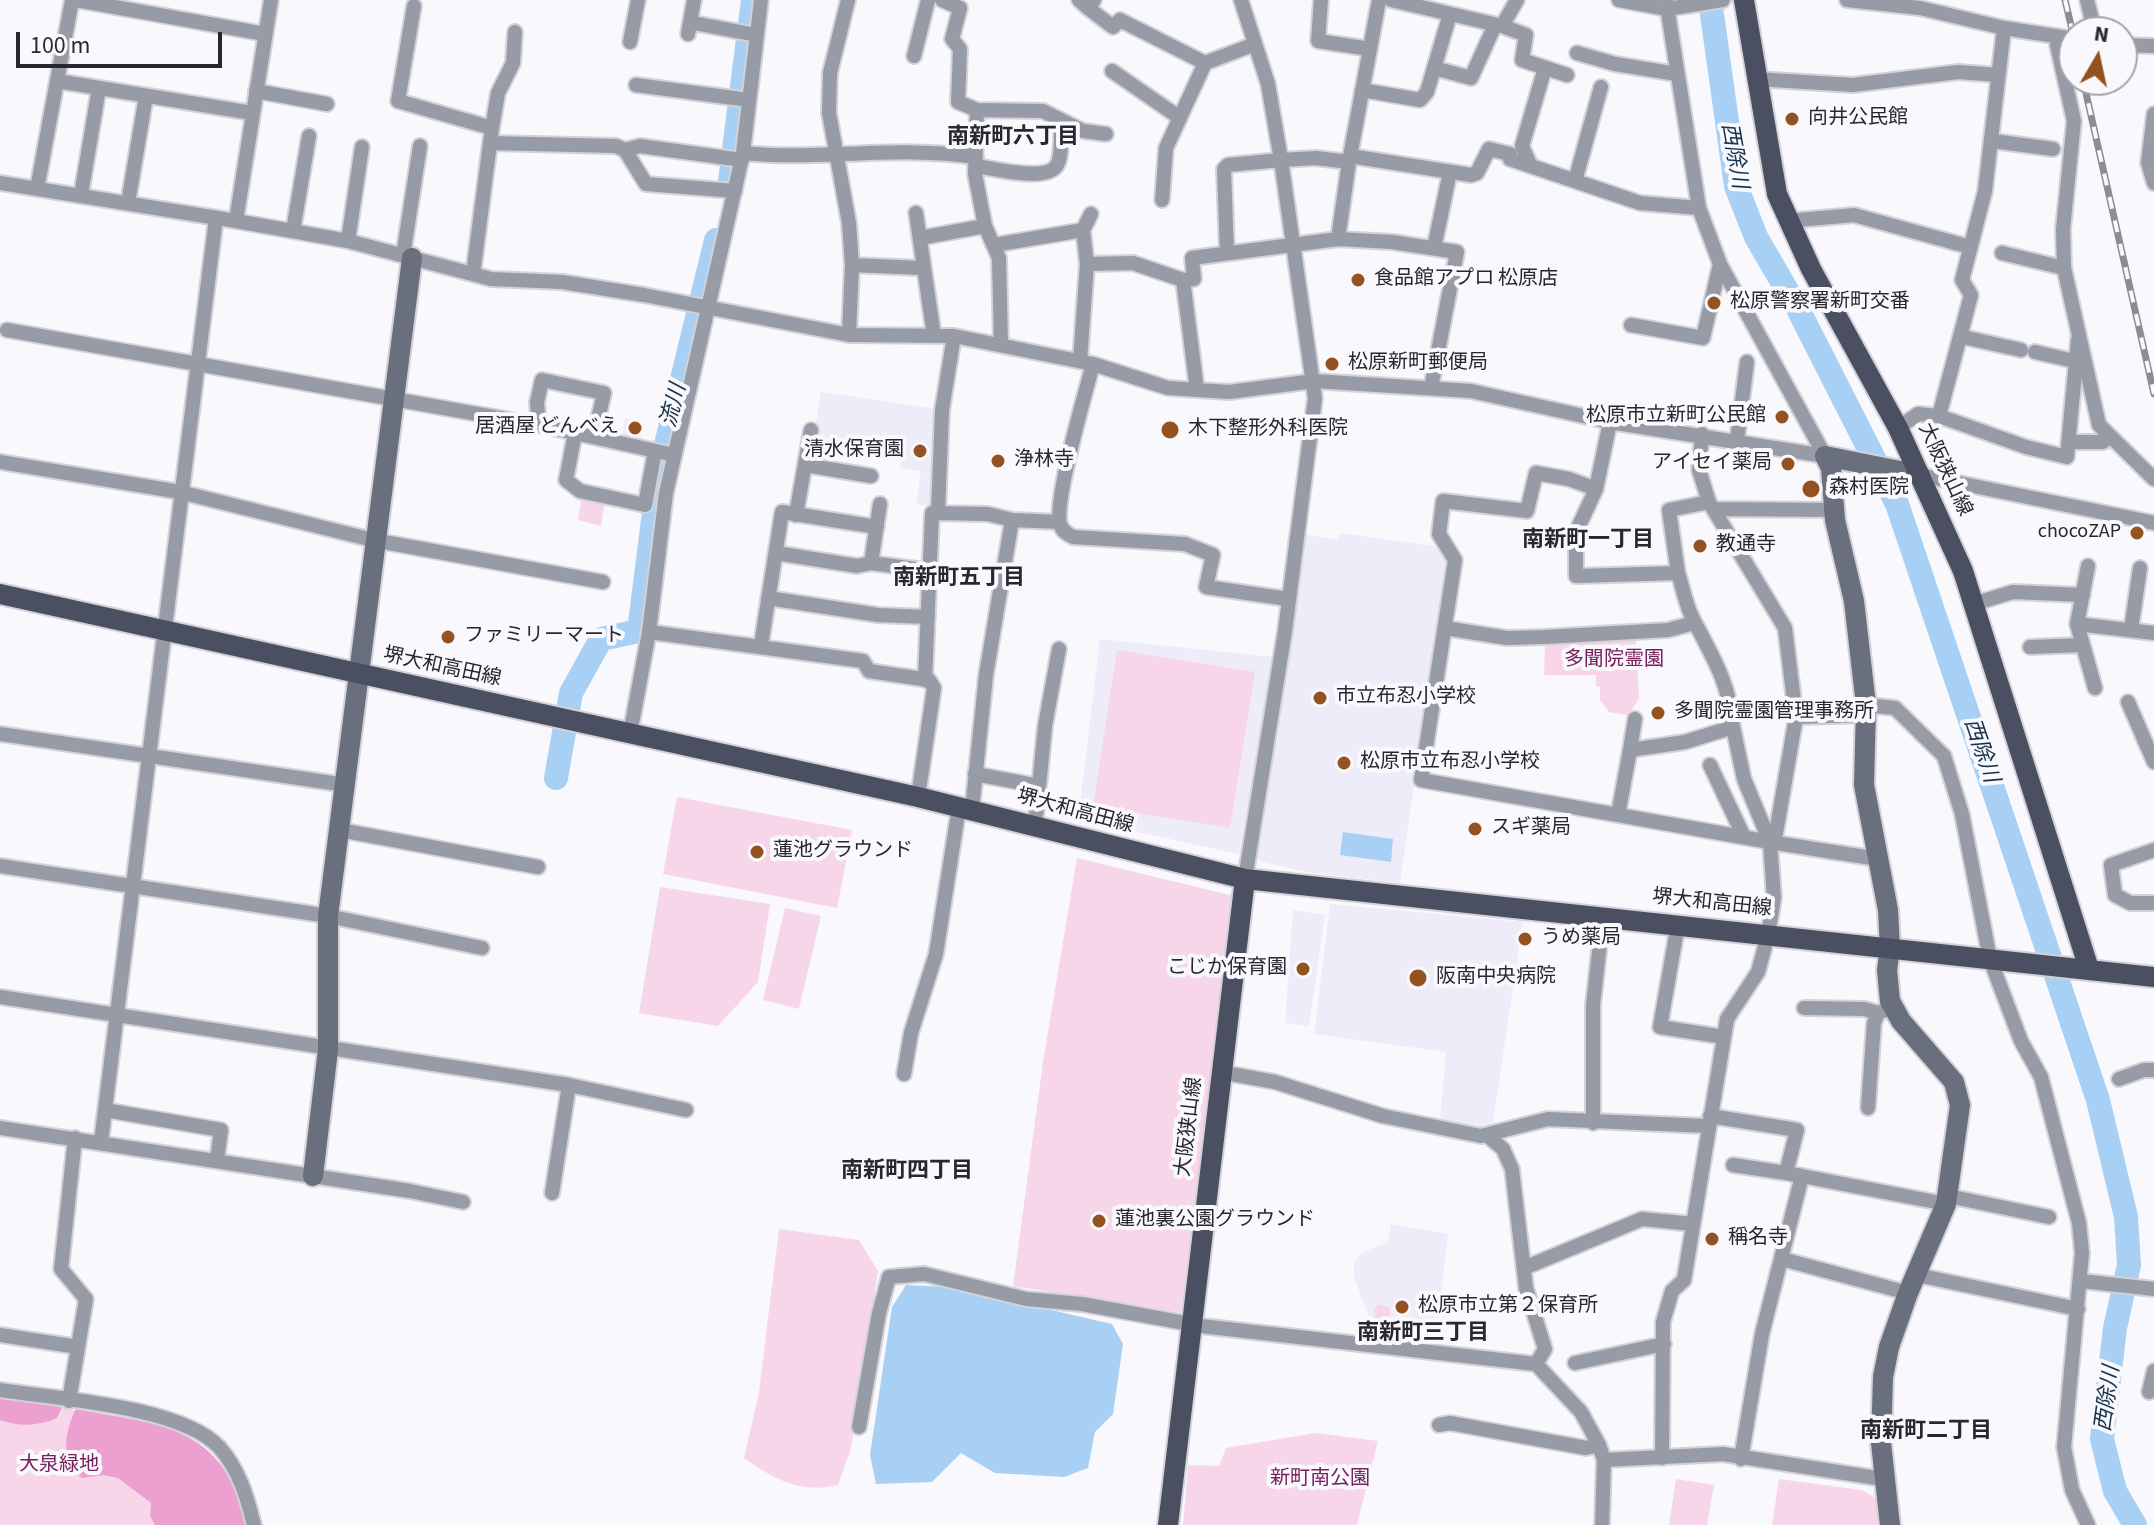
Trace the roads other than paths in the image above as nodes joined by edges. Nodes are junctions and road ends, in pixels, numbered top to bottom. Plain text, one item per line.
1 (74, 0) edge
2 (271, 0) edge
3 (638, 0) edge
4 (694, 0) edge
5 (761, 0) edge
6 (848, 0) edge
7 (928, 0) edge
8 (942, 0) edge
9 (1241, 0) edge
10 (1321, 0) edge
11 (1379, 0) edge
12 (1391, 0) edge
13 (1517, 0) edge
14 (1619, 0) edge
15 (1723, 0) edge
16 (1744, 0) edge
17 (1850, 0) edge
18 (1087, 3) edge
19 (147, 6) edge
20 (414, 6) dead end
21 (1668, 6) edge
22 (1957, 7) edge
23 (1450, 14) junction
24 (1499, 26) junction
25 (2004, 28) junction
26 (515, 32) dead end
27 (265, 34) junction
28 (752, 34) junction
29 (2057, 41) joint
30 (630, 42) dead end
31 (1255, 44) junction
32 (1370, 49) junction
33 (1577, 53) dead end
34 (914, 56) dead end
35 (1205, 63) junction
36 (1434, 68) junction
37 (1545, 68) junction
38 (1112, 71) dead end
39 (1677, 74) junction
40 (1567, 75) dead end
41 (1998, 75) junction
42 (1756, 79) junction
43 (57, 81) junction
44 (636, 85) dead end
45 (1601, 87) dead end
46 (99, 88) junction
47 (1362, 90) junction
48 (256, 91) junction
49 (146, 96) junction
50 (743, 99) junction
51 (327, 104) dead end
52 (977, 110) junction
53 (252, 113) junction
54 (2154, 114) edge
55 (1180, 118) junction
56 (1061, 120) junction
57 (1106, 134) dead end
58 (309, 136) dead end
59 (491, 136) junction
60 (1993, 141) junction
61 (420, 146) dead end
62 (362, 147) dead end
63 (2053, 149) dead end
64 (625, 150) junction
65 (834, 153) junction
66 (741, 158) junction
67 (1350, 159) junction
68 (1281, 160) junction
69 (976, 161) junction
70 (1530, 164) junction
71 (1450, 172) junction
72 (1575, 181) junction
73 (0, 183) edge
74 (2154, 183) edge
75 (37, 189) junction
76 (734, 191) junction
77 (81, 195) junction
78 (1162, 200) dead end
79 (128, 203) junction
80 (1699, 208) junction
81 (916, 213) dead end
82 (1091, 214) dead end
83 (216, 218) junction
84 (236, 221) junction
85 (1787, 221) junction
86 (985, 226) junction
87 (1083, 230) junction
88 (293, 231) junction
89 (920, 238) junction
90 (1338, 239) junction
91 (348, 241) junction
92 (994, 245) junction
93 (1291, 246) junction
94 (1970, 247) junction
95 (1434, 248) junction
96 (1227, 253) junction
97 (2002, 253) dead end
98 (407, 257) junction
99 (1087, 264) junction
100 (1720, 264) junction
101 (852, 265) junction
102 (921, 268) junction
103 (2064, 268) junction
104 (473, 274) junction
105 (1183, 280) junction
106 (707, 306) junction
107 (1631, 325) dead end
108 (7, 330) dead end
109 (2079, 331) junction
110 (849, 335) junction
111 (934, 336) junction
112 (954, 336) junction
113 (1963, 337) junction
114 (1001, 345) junction
115 (2074, 361) junction
116 (1747, 362) dead end
117 (196, 363) junction
118 (1086, 363) junction
119 (1314, 381) junction
120 (1431, 388) junction
121 (1197, 390) junction
122 (391, 400) junction
123 (1939, 416) junction
124 (1610, 422) junction
125 (539, 425) junction
126 (1898, 428) junction
127 (811, 430) dead end
128 (575, 433) junction
129 (1702, 434) junction
130 (2108, 435) junction
131 (594, 437) junction
132 (1737, 440) junction
133 (2069, 442) junction
134 (665, 453) junction
135 (1829, 457) junction
136 (0, 462) edge
137 (805, 465) junction
138 (1916, 474) junction
139 (871, 476) dead end
140 (2154, 479) edge
141 (1596, 489) junction
142 (180, 492) junction
143 (880, 504) dead end
144 (1712, 505) junction
145 (1835, 510) junction
146 (938, 513) junction
147 (796, 515) junction
148 (1012, 520) junction
149 (1059, 522) junction
150 (2154, 523) edge
151 (877, 527) junction
152 (373, 540) junction
153 (776, 553) junction
154 (871, 563) junction
155 (2088, 566) dead end
156 (2140, 568) dead end
157 (931, 571) junction
158 (1678, 573) junction
159 (603, 582) dead end
160 (0, 594) edge
161 (2083, 595) junction
162 (768, 598) junction
163 (1288, 599) junction
164 (1973, 604) junction
165 (928, 617) junction
166 (1694, 623) junction
167 (2077, 624) junction
168 (1445, 628) junction
169 (2131, 630) junction
170 (649, 632) junction
171 (163, 633) junction
172 (2154, 633) edge
173 (761, 645) junction
174 (2083, 645) junction
175 (2030, 647) dead end
176 (1059, 649) dead end
177 (359, 675) junction
178 (925, 680) junction
179 (2095, 688) dead end
180 (2128, 702) dead end
181 (1865, 710) junction
182 (1796, 717) junction
183 (1635, 719) dead end
184 (1733, 727) junction
185 (0, 734) edge
186 (630, 734) junction
187 (1630, 750) junction
188 (149, 756) junction
189 (2154, 762) edge
190 (1710, 765) dead end
191 (975, 774) junction
192 (346, 785) junction
193 (1039, 786) junction
194 (918, 797) junction
195 (966, 808) junction
196 (1618, 815) junction
197 (1035, 826) junction
198 (340, 830) junction
199 (1744, 837) junction
200 (1770, 842) junction
201 (2154, 850) edge
202 (1878, 859) junction
203 (0, 866) edge
204 (538, 867) dead end
205 (1245, 879) junction
206 (134, 886) junction
207 (2154, 903) edge
208 (328, 916) junction
209 (1603, 916) junction
210 (1678, 924) junction
211 (1768, 935) junction
212 (482, 948) dead end
213 (1890, 948) junction
214 (1999, 960) junction
215 (2089, 969) junction
216 (2154, 977) edge
217 (0, 997) edge
218 (1804, 1008) dead end
219 (1886, 1010) junction
220 (117, 1014) junction
221 (1724, 1037) junction
222 (328, 1050) junction
223 (2154, 1070) edge
224 (1220, 1072) junction
225 (904, 1074) dead end
226 (2119, 1079) dead end
227 (569, 1085) junction
228 (1868, 1108) dead end
229 (105, 1110) junction
230 (686, 1110) dead end
231 (1708, 1121) junction
232 (1593, 1123) junction
233 (0, 1128) edge
234 (1489, 1137) junction
235 (75, 1138) junction
236 (101, 1142) junction
237 (217, 1160) junction
238 (1733, 1165) dead end
239 (1786, 1173) junction
240 (313, 1176) junction
241 (1802, 1176) junction
242 (552, 1193) dead end
243 (1947, 1200) junction
244 (463, 1202) dead end
245 (2049, 1217) dead end
246 (1693, 1224) junction
247 (1782, 1259) junction
248 (1524, 1268) junction
249 (2082, 1281) junction
250 (1912, 1284) junction
251 (2154, 1289) edge
252 (2078, 1309) junction
253 (1193, 1325) junction
254 (0, 1335) edge
255 (1664, 1344) junction
256 (78, 1347) junction
257 (1575, 1363) dead end
258 (1536, 1364) junction
259 (2154, 1371) edge
260 (0, 1390) edge
261 (2149, 1391) edge
262 (69, 1401) junction
263 (1439, 1425) dead end
264 (859, 1427) dead end
265 (1599, 1445) junction
266 (1662, 1458) junction
267 (1741, 1459) junction
268 (1604, 1460) junction
269 (1883, 1479) junction
270 (254, 1525) edge
271 (1168, 1525) edge
272 (1602, 1525) edge
273 (1890, 1525) edge
274 (2088, 1525) edge

1 - 19 street
1 - 43 street
2 - 27 street
3 - 30 street
4 - 28 street
5 - 28 street
6 - 65 street
7 - 34 street
8 - 52 street
9 - 31 street
10 - 32 street
11 - 32 street
12 - 23 street
13 - 24 street
14 - 21 street
15 - 21 street
16 - 42 main road, 大阪狭山線
17 - 22 street
18 - 35 street
19 - 27 street
20 - 59 street
21 - 39 street
22 - 25 street
23 - 24 street
23 - 36 street
24 - 36 street
24 - 37 street
25 - 29 street
25 - 41 street
26 - 59 street
27 - 48 street
28 - 50 street
29 - 103 street
31 - 35 street
31 - 68 street
32 - 47 street
33 - 39 street
35 - 55 street
36 - 47 street
37 - 40 street
37 - 70 street
38 - 55 street
39 - 80 street
41 - 42 street
41 - 60 street
42 - 85 main road, 大阪狭山線
43 - 46 street
43 - 75 street
44 - 50 street
45 - 72 street
46 - 49 street
46 - 77 street
47 - 67 street
48 - 51 street
48 - 53 street
49 - 53 street
49 - 79 street
50 - 66 street
52 - 56 street
52 - 69 street
53 - 84 street
54 - 74 street
55 - 78 street
56 - 57 street
56 - 69 street
58 - 88 street
59 - 64 street
59 - 104 street
60 - 63 street
60 - 94 street
61 - 98 street
62 - 91 street
64 - 66 street
64 - 76 street
65 - 66 street
65 - 69 street
65 - 101 street
66 - 76 street
67 - 68 street
67 - 71 street
67 - 90 street
68 - 93 street
68 - 96 street
69 - 86 street
70 - 71 street
70 - 72 street
71 - 95 street
72 - 80 street
73 - 75 street
75 - 77 street
76 - 106 street
77 - 79 street
79 - 83 street
80 - 100 street
81 - 89 street
82 - 87 street
83 - 84 street
83 - 117 street
84 - 88 street
85 - 94 street
85 - 126 main road, 大阪狭山線
86 - 89 street
86 - 92 street
87 - 92 street
87 - 99 street
88 - 91 street
89 - 102 street
90 - 93 street
90 - 95 street
91 - 98 street
92 - 114 street
93 - 96 street
93 - 119 street
94 - 113 street
95 - 120 street
96 - 105 street
97 - 103 street
98 - 104 street
98 - 122 street
99 - 105 street
99 - 118 street
100 - 107 street
100 - 135 street
101 - 102 street
101 - 110 street
102 - 111 street
103 - 109 street
104 - 106 street
105 - 121 street
106 - 110 street
106 - 134 street
108 - 117 street
109 - 115 street
109 - 130 street
110 - 111 street
111 - 112 street
112 - 114 street
112 - 146 street
113 - 115 street
113 - 123 street
114 - 118 street
115 - 133 street
116 - 132 street
117 - 122 street
117 - 142 street
118 - 121 street
118 - 149 street
119 - 120 street
119 - 121 street
119 - 163 street
120 - 124 street
122 - 125 street
122 - 152 street
123 - 126 street
123 - 133 street
124 - 129 street
124 - 141 street
125 - 128 street
125 - 131 street
126 - 138 main road, 大阪狭山線
127 - 137 street
128 - 131 street
128 - 134 street
129 - 132 street
129 - 144 street
130 - 133 street
130 - 140 street
131 - 134 street
132 - 135 street
134 - 170 street
135 - 138 street
135 - 145 street
136 - 142 street
137 - 139 street
137 - 147 street
138 - 150 street
138 - 164 main road, 大阪狭山線
141 - 158 street
141 - 168 street
142 - 152 street
142 - 171 street
143 - 151 street
144 - 145 street
144 - 158 street
144 - 182 street
145 - 181 street
146 - 148 street
146 - 157 street
147 - 151 street
147 - 153 street
148 - 149 street
148 - 191 street
149 - 163 street
151 - 154 street
152 - 159 street
152 - 177 street
153 - 154 street
153 - 162 street
154 - 157 street
155 - 161 street
156 - 169 street
157 - 165 street
158 - 166 street
160 - 171 main road, 堺大和高田線
161 - 164 street
161 - 167 street
162 - 165 street
162 - 173 street
163 - 205 street
164 - 215 main road, 大阪狭山線
165 - 178 street
166 - 168 street
166 - 184 street
167 - 169 street
167 - 174 street
168 - 196 street
169 - 172 street
170 - 173 street
170 - 186 street
171 - 177 main road, 堺大和高田線
171 - 188 street
173 - 178 street
174 - 175 street
174 - 179 street
176 - 193 street
177 - 186 main road, 堺大和高田線
177 - 192 street
178 - 194 street
180 - 189 street
181 - 182 street
181 - 202 street
181 - 214 street
182 - 200 street
183 - 187 street
184 - 187 street
184 - 200 street
185 - 188 street
186 - 194 main road, 堺大和高田線
187 - 196 street
188 - 192 street
188 - 206 street
190 - 199 street
191 - 193 street
191 - 195 street
192 - 198 street
193 - 197 street
194 - 195 main road, 堺大和高田線
195 - 197 main road, 堺大和高田線
195 - 225 street
196 - 199 street
197 - 205 main road, 堺大和高田線
198 - 204 street
198 - 208 street
199 - 200 street
200 - 202 street
200 - 211 street
201 - 207 street
202 - 213 street
203 - 206 street
205 - 209 main road, 堺大和高田線
205 - 224 main road, 大阪狭山線
206 - 208 street
206 - 220 street
208 - 212 street
208 - 222 street
209 - 210 main road, 堺大和高田線
209 - 232 street
210 - 211 main road, 堺大和高田線
210 - 221 street
211 - 213 main road, 堺大和高田線
211 - 221 street
213 - 214 main road, 堺大和高田線
213 - 219 street
214 - 215 main road, 堺大和高田線
214 - 249 street
215 - 216 main road, 堺大和高田線
217 - 220 street
218 - 219 street
219 - 228 street
219 - 243 street
220 - 222 street
220 - 229 street
221 - 231 street
222 - 227 street
222 - 240 street
223 - 226 street
224 - 234 street
224 - 253 main road, 大阪狭山線
227 - 230 street
227 - 242 street
229 - 236 street
229 - 237 street
231 - 232 street
231 - 239 street
231 - 246 street
232 - 234 street
233 - 235 street
234 - 248 street
235 - 236 street
235 - 256 street
236 - 237 street
237 - 240 street
238 - 239 street
239 - 241 street
240 - 244 street
241 - 243 street
241 - 247 street
243 - 245 street
243 - 250 street
246 - 248 street
246 - 255 street
247 - 250 street
247 - 267 street
248 - 258 street
249 - 251 street
249 - 252 street
250 - 252 street
250 - 269 street
252 - 274 street
253 - 258 street
253 - 264 street
253 - 271 main road, 大阪狭山線
254 - 256 street
255 - 257 street
255 - 266 street
256 - 262 street
258 - 265 street
259 - 261 street
260 - 262 street
262 - 270 street
263 - 265 street
265 - 268 street
266 - 267 street
266 - 268 street
267 - 269 street
268 - 272 street
269 - 273 street

